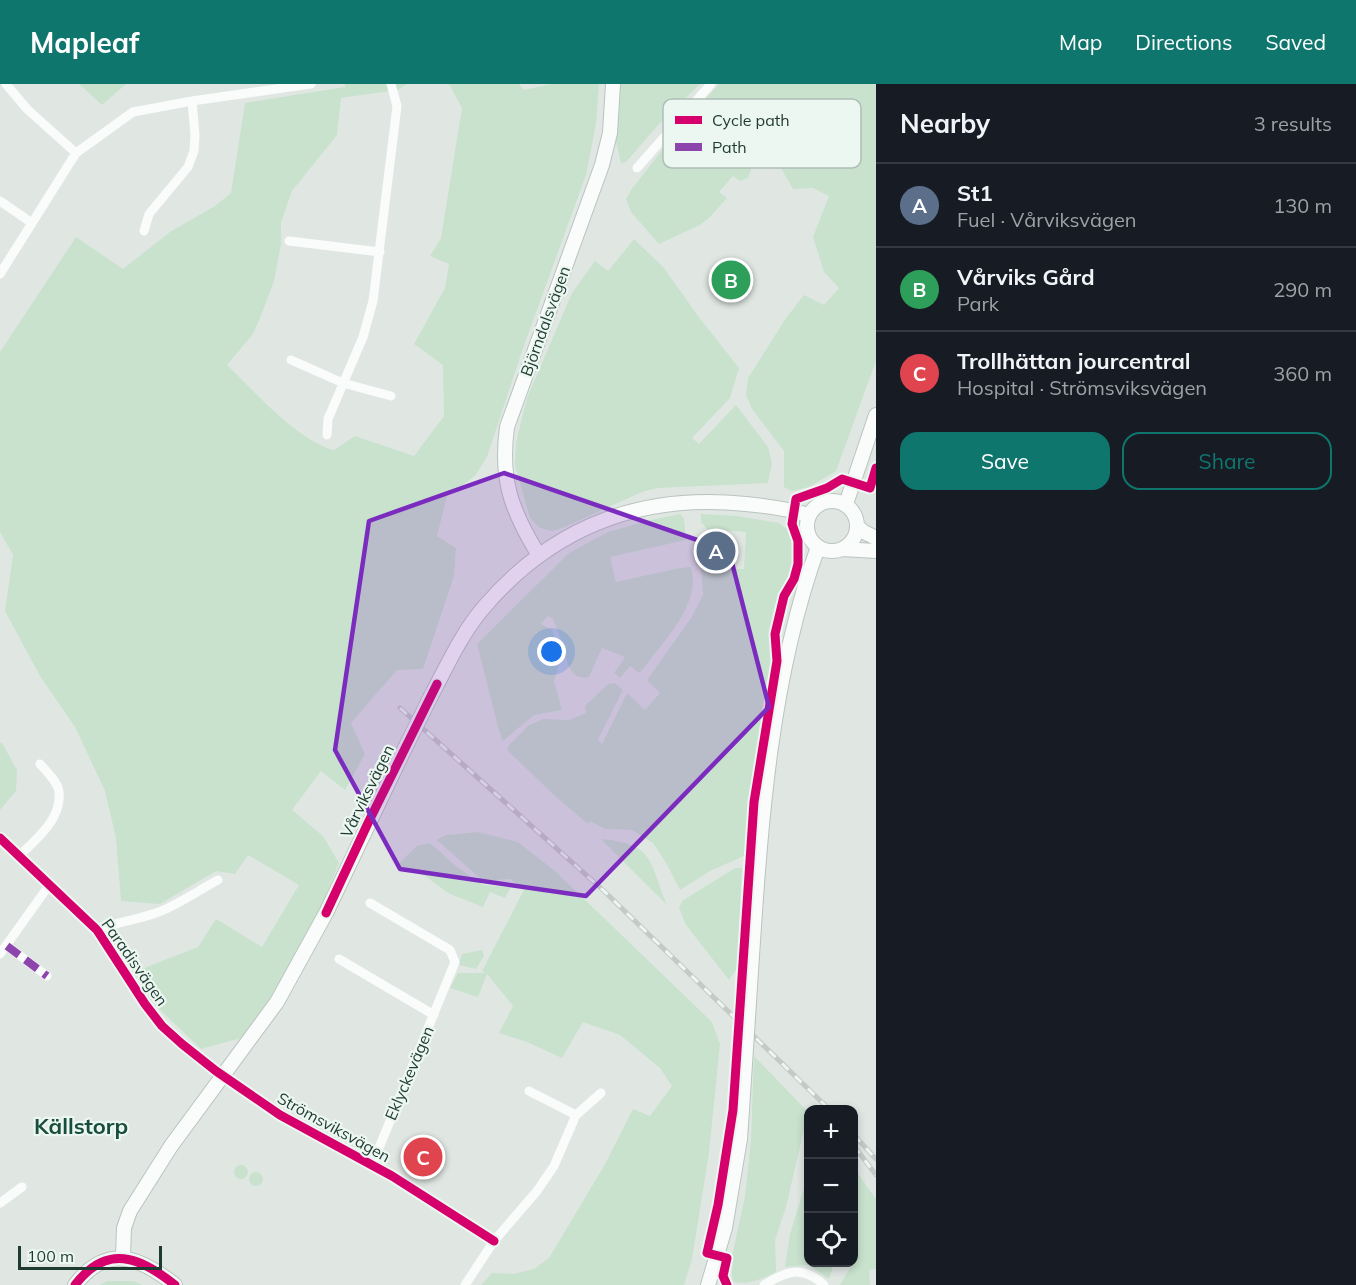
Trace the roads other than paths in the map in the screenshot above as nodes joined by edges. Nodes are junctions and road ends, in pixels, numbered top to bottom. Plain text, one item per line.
1 (6, 84) edge
2 (311, 84) edge
3 (391, 84) edge
4 (613, 84) edge
5 (711, 84) edge
6 (256, 87) edge
7 (698, 99) edge
8 (192, 101) junction
9 (663, 138) edge
10 (76, 153) junction
11 (637, 168) dead end
12 (0, 201) edge
13 (32, 224) junction
14 (144, 231) dead end
15 (288, 241) dead end
16 (380, 252) junction
17 (0, 273) edge
18 (291, 360) dead end
19 (343, 383) junction
20 (391, 396) dead end
21 (876, 415) edge
22 (327, 435) dead end
23 (846, 504) junction
24 (809, 515) junction
25 (857, 526) junction
26 (876, 538) edge
27 (818, 547) junction
28 (842, 549) junction
29 (876, 551) edge
30 (538, 554) junction
31 (40, 764) dead end
32 (0, 838) edge
33 (20, 855) junction
34 (218, 880) dead end
35 (50, 884) junction
36 (370, 903) dead end
37 (97, 930) junction
38 (7, 945) junction
39 (0, 954) edge
40 (339, 959) dead end
41 (47, 976) dead end
42 (434, 1015) junction
43 (222, 1076) junction
44 (529, 1091) dead end
45 (601, 1093) dead end
46 (576, 1115) junction
47 (372, 1165) junction
48 (22, 1187) dead end
49 (0, 1203) edge
50 (494, 1241) junction
51 (123, 1257) junction
52 (75, 1285) edge
53 (175, 1285) edge
54 (465, 1285) edge
55 (708, 1285) edge
56 (764, 1285) edge
57 (824, 1285) edge

1 - 10 street
2 - 6 street
3 - 16 street
4 - 30 street, Björndalsvägen
5 - 7 street
6 - 8 street
8 - 10 street
8 - 14 street
9 - 11 street
10 - 13 street
12 - 13 street
13 - 17 street
15 - 16 street
16 - 19 street
18 - 19 street
19 - 20 street
19 - 22 street
21 - 23 street
23 - 24 street
23 - 25 street
24 - 27 street
24 - 30 street, Vårviksvägen
25 - 26 street
25 - 28 street
27 - 28 street
27 - 55 street, bridge
28 - 29 street
30 - 43 street, Vårviksvägen, bridge
31 - 33 street
32 - 33 street, Paradisvägen
33 - 35 street, Paradisvägen
34 - 37 street
35 - 37 street, Paradisvägen
35 - 38 street
36 - 42 street, Eklyckevägen
37 - 43 street, Paradisvägen
38 - 39 street
38 - 41 street
40 - 42 street, Eklyckevägen
42 - 47 street, Eklyckevägen
43 - 47 street, Strömsviksvägen
43 - 51 street, Vårviksvägen
44 - 46 street
45 - 46 street
46 - 50 street
47 - 50 street, Strömsviksvägen
48 - 49 street
50 - 54 street
51 - 52 street
51 - 53 street
56 - 57 street

